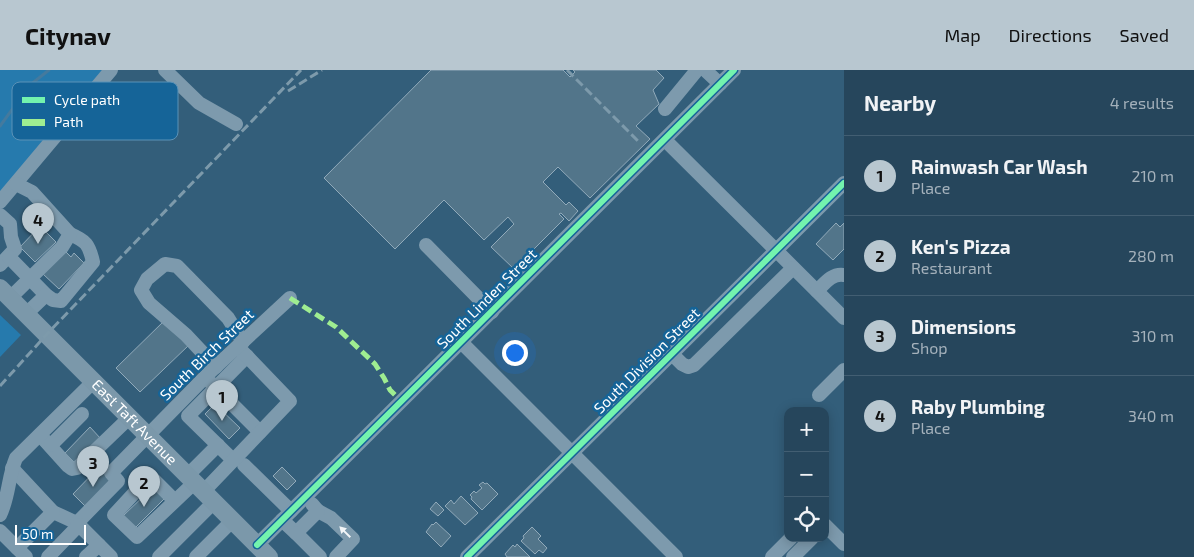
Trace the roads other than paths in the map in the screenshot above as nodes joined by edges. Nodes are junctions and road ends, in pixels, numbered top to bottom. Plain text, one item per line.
1 (111, 70) edge
2 (165, 70) edge
3 (697, 70) edge
4 (705, 70) edge
5 (734, 70) edge
6 (101, 82) edge
7 (177, 82) edge
8 (178, 83) edge
9 (720, 84) junction
10 (665, 108) dead end
11 (236, 124) dead end
12 (53, 140) edge
13 (665, 140) junction
14 (844, 183) edge
15 (16, 184) junction
16 (0, 202) edge
17 (0, 215) edge
18 (70, 234) junction
19 (426, 245) dead end
20 (776, 251) junction
21 (4, 261) edge
22 (793, 268) junction
23 (844, 275) edge
24 (30, 278) junction
25 (817, 291) junction
26 (5, 293) edge
27 (46, 295) junction
28 (290, 298) dead end
29 (492, 312) junction
30 (26, 314) junction
31 (844, 318) edge
32 (461, 342) junction
33 (243, 348) junction
34 (672, 354) junction
35 (216, 367) junction
36 (844, 370) edge
37 (205, 377) junction
38 (93, 382) junction
39 (216, 389) junction
40 (819, 395) dead end
41 (178, 404) junction
42 (64, 410) junction
43 (188, 416) junction
44 (129, 418) junction
45 (260, 432) junction
46 (40, 435) junction
47 (147, 436) junction
48 (218, 445) junction
49 (50, 446) junction
50 (571, 453) junction
51 (239, 463) junction
52 (12, 468) junction
53 (199, 488) junction
54 (305, 497) junction
55 (175, 501) dead end
56 (318, 511) junction
57 (53, 512) junction
58 (0, 515) edge
59 (286, 516) junction
60 (232, 521) junction
61 (78, 524) junction
62 (829, 529) edge
63 (0, 531) edge
64 (296, 533) junction
65 (787, 542) edge
66 (808, 542) edge
67 (844, 544) edge
68 (99, 545) junction
69 (263, 551) edge
70 (21, 552) edge
71 (673, 556) edge
72 (48, 557) edge
73 (86, 557) edge
74 (111, 557) edge
75 (159, 557) edge
76 (196, 557) edge
77 (320, 557) edge
78 (336, 557) edge
79 (467, 557) edge
80 (772, 557) edge
81 (793, 557) edge

1 - 6 street
2 - 7 street
3 - 10 street
4 - 9 street
5 - 9 street, South Linden Street
8 - 11 street
9 - 13 street, South Linden Street
12 - 15 street
13 - 20 street
13 - 29 street, South Linden Street
14 - 20 street, South Division Street
15 - 16 street
15 - 18 street
17 - 21 street
18 - 24 street
18 - 27 street
19 - 29 street
20 - 22 street
20 - 34 street, South Division Street
21 - 24 street
22 - 25 street
22 - 34 street
23 - 25 street
24 - 26 street
24 - 27 street
25 - 31 street
26 - 30 main road, East Taft Avenue
27 - 30 street
28 - 33 street, South Birch Street
29 - 32 street, South Linden Street
30 - 38 main road, East Taft Avenue
32 - 50 street
32 - 54 street, South Linden Street
33 - 35 street, South Birch Street
33 - 35 street
33 - 39 street
33 - 45 street
34 - 50 street, South Division Street
35 - 37 street, South Birch Street
36 - 40 street
37 - 39 street
37 - 41 street, South Birch Street
38 - 42 street
38 - 44 main road, East Taft Avenue
39 - 43 street
39 - 45 street
41 - 43 street
41 - 47 street, South Birch Street
42 - 46 street
42 - 49 street
43 - 48 street
44 - 47 main road, East Taft Avenue
44 - 49 street
45 - 51 street
46 - 49 street
46 - 52 street
47 - 53 main road, East Taft Avenue
47 - 61 street, South Birch Street
48 - 51 street
48 - 53 street
50 - 71 street
50 - 79 street, South Division Street
51 - 53 street
51 - 59 street
52 - 57 street
52 - 58 street
53 - 55 street
53 - 60 main road, East Taft Avenue
53 - 75 street
54 - 56 street
54 - 59 street, South Linden Street
56 - 64 street
78 -> 56 street
57 - 61 street
57 - 70 street
59 - 64 street
59 - 69 street, South Linden Street
60 - 69 main road, East Taft Avenue
60 - 76 street
61 - 68 street
61 - 72 street
62 - 67 street
63 - 70 street
64 - 77 street
65 - 80 street
66 - 81 street
68 - 73 street
68 - 74 street

